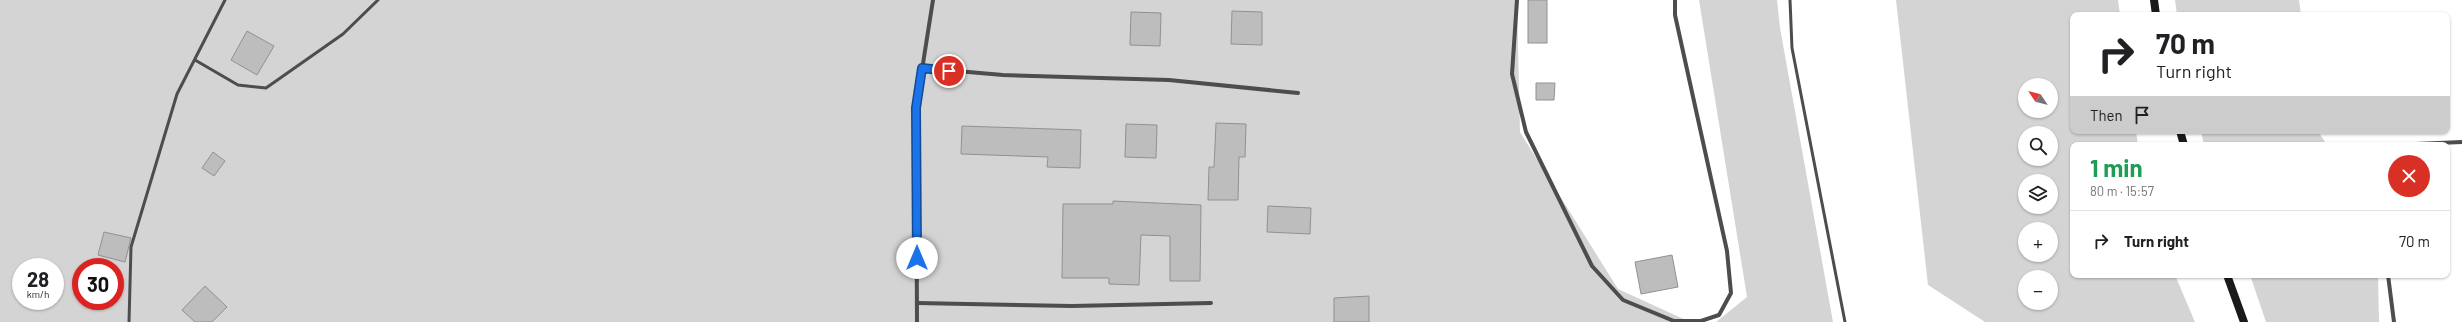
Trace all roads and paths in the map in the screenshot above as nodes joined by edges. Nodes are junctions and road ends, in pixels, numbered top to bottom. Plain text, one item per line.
1 (224, 0) edge
2 (378, 0) edge
3 (933, 0) edge
4 (1517, 0) edge
5 (1675, 0) edge
6 (1790, 0) edge
7 (2154, 0) edge
8 (2156, 12) edge
9 (195, 60) junction
10 (922, 68) junction
11 (1298, 93) dead end
12 (2462, 142) edge
13 (2450, 143) edge
14 (2228, 278) edge
15 (2388, 278) edge
16 (917, 303) junction
17 (1211, 303) dead end
18 (129, 322) edge
19 (917, 322) edge
20 (1845, 322) edge
21 (2244, 322) edge
22 (2394, 322) edge

1 - 9 lane
2 - 9 lane
3 - 10 street
4 - 5 street
6 - 20 lane
7 - 8 main road
9 - 18 lane
10 - 11 street
10 - 16 street
12 - 13 street
14 - 21 main road
15 - 22 street
16 - 17 street
16 - 19 street

